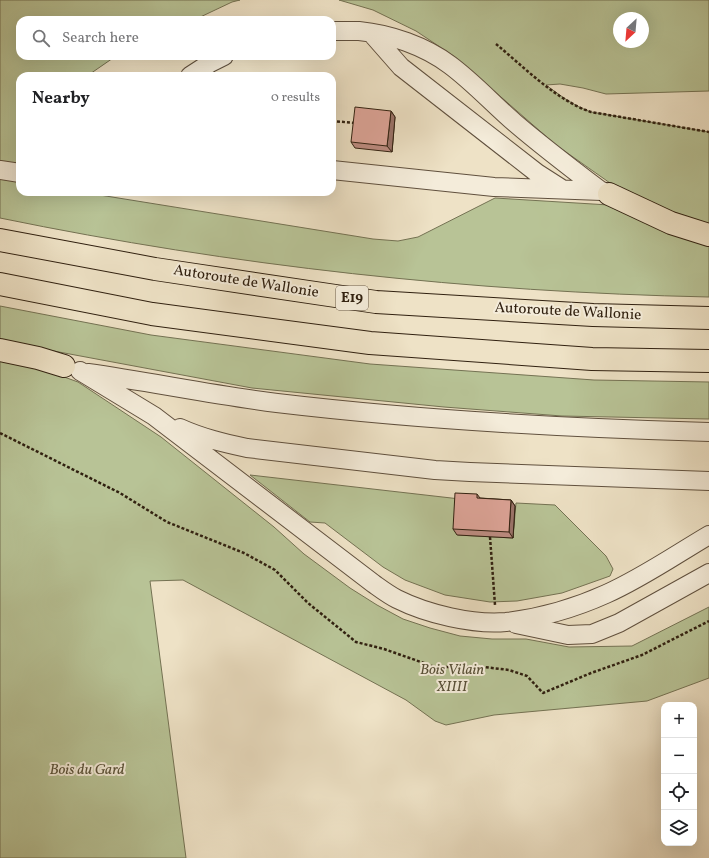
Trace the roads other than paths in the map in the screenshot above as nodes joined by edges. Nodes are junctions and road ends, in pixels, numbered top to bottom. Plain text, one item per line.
1 (336, 31) edge
2 (372, 34) junction
3 (216, 60) edge
4 (196, 72) edge
5 (0, 170) edge
6 (336, 170) edge
7 (16, 172) edge
8 (563, 190) junction
9 (605, 193) junction
10 (709, 235) edge
11 (0, 240) edge
12 (0, 284) edge
13 (709, 318) edge
14 (0, 350) edge
15 (709, 361) edge
16 (72, 369) junction
17 (154, 416) junction
18 (709, 432) edge
19 (709, 481) edge
20 (709, 535) edge
21 (709, 573) edge
22 (500, 622) junction

1 - 2 lane
2 - 8 lane
2 - 9 lane
3 - 4 lane
5 - 7 lane
6 - 8 lane
8 - 9 lane
9 - 10 highway
11 - 13 highway, Autoroute de Wallonie / E19
12 - 15 highway
14 - 16 highway
16 - 17 lane
16 - 18 lane
17 - 19 lane
17 - 22 lane
20 - 22 lane
21 - 22 lane

